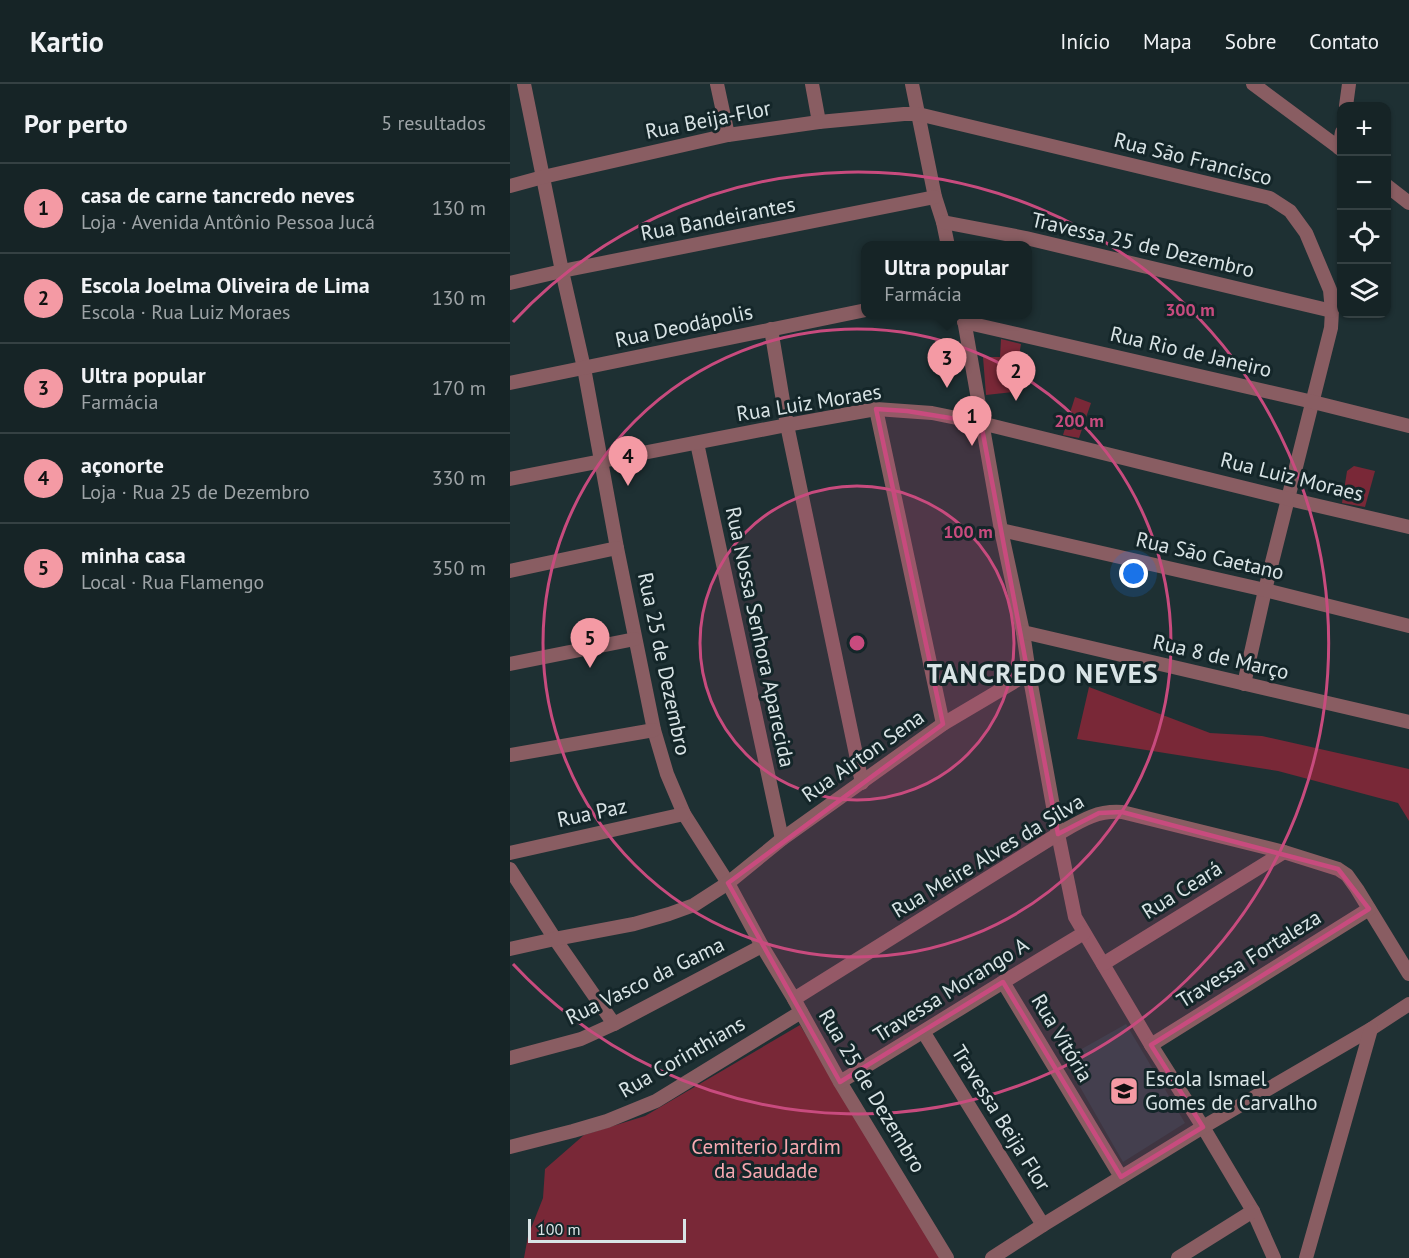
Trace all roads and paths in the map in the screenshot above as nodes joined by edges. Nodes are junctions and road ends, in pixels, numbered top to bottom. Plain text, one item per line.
1 (524, 84) edge
2 (717, 84) edge
3 (812, 84) edge
4 (912, 84) edge
5 (1253, 84) edge
6 (1349, 84) edge
7 (1347, 102) edge
8 (918, 114) junction
9 (819, 122) junction
10 (728, 135) junction
11 (1337, 147) edge
12 (543, 177) junction
13 (510, 186) edge
14 (1391, 189) edge
15 (935, 197) junction
16 (1409, 203) edge
17 (943, 222) junction
18 (947, 241) edge
19 (562, 271) junction
20 (510, 283) edge
21 (861, 311) edge
22 (1332, 311) junction
23 (963, 319) edge
24 (967, 319) edge
25 (771, 329) junction
26 (584, 368) junction
27 (510, 383) edge
28 (1313, 402) junction
29 (876, 409) junction
30 (981, 423) junction
31 (787, 425) junction
32 (1409, 426) edge
33 (697, 443) junction
34 (601, 461) junction
35 (510, 479) edge
36 (1289, 499) junction
37 (1409, 527) edge
38 (1001, 530) junction
39 (617, 548) junction
40 (510, 571) edge
41 (1264, 590) junction
42 (1409, 626) edge
43 (1023, 632) junction
44 (635, 639) junction
45 (510, 664) edge
46 (1029, 673) junction
47 (1244, 684) junction
48 (1409, 722) edge
49 (944, 724) junction
50 (654, 730) junction
51 (510, 756) edge
52 (862, 783) junction
53 (684, 814) junction
54 (1058, 834) junction
55 (782, 839) junction
56 (510, 852) edge
57 (1284, 852) junction
58 (510, 869) edge
59 (728, 883) junction
60 (1369, 909) junction
61 (1084, 933) junction
62 (555, 939) junction
63 (762, 946) junction
64 (510, 950) edge
65 (1103, 964) junction
66 (1409, 974) edge
67 (1003, 982) junction
68 (794, 999) junction
69 (1409, 1004) edge
70 (801, 1012) junction
71 (614, 1024) junction
72 (1371, 1029) junction
73 (924, 1033) junction
74 (1151, 1045) junction
75 (510, 1058) edge
76 (840, 1082) junction
77 (1203, 1127) junction
78 (510, 1147) edge
79 (1121, 1177) junction
80 (1253, 1211) junction
81 (1043, 1225) junction
82 (947, 1258) edge
83 (992, 1258) edge
84 (1178, 1258) edge
85 (1274, 1258) edge
86 (1306, 1258) edge

1 - 12 street, Rua 25 de Dezembro
2 - 10 street
3 - 9 street
4 - 8 street
5 - 11 street
6 - 7 street
8 - 9 street, Rua Beija-Flor
8 - 15 street
8 - 22 street, Rua São Francisco
9 - 10 street, Rua Beija-Flor
10 - 12 street, Rua Beija-Flor
12 - 13 street, Rua Beija-Flor
12 - 19 street, Rua 25 de Dezembro
14 - 16 street
15 - 17 street
15 - 19 street, Rua Bandeirantes
17 - 18 street
17 - 22 street, Travessa 25 de Dezembro
19 - 20 street, Rua Bandeirantes
19 - 26 street, Rua 25 de Dezembro
21 - 25 street, Rua Deodápolis
22 - 28 street, Rua São Francisco
23 - 30 street
24 - 28 street, Rua Rio de Janeiro
25 - 26 street, Rua Deodápolis
25 - 31 street
26 - 27 street, Rua Deodápolis
26 - 34 street, Rua 25 de Dezembro
28 - 32 street, Rua Rio de Janeiro
28 - 36 street, Rua São Francisco
29 - 30 street, Rua Luiz Moraes
29 - 31 street, Rua Luiz Moraes
29 - 49 street
30 - 36 street, Rua Luiz Moraes
30 - 38 street
31 - 33 street, Rua Luiz Moraes
31 - 52 street
33 - 34 street, Rua Luiz Moraes
33 - 55 street, Rua Nossa Senhora Aparecida
34 - 35 street, Rua Luiz Moraes
34 - 39 street, Rua 25 de Dezembro
36 - 37 street, Rua Luiz Moraes
36 - 41 street, Rua São Francisco
38 - 41 street, Rua São Caetano
38 - 43 street
39 - 40 street
39 - 44 street, Rua 25 de Dezembro
41 - 42 street, Rua São Caetano
41 - 47 street, Rua São Francisco
43 - 46 street
43 - 47 street, Rua 8 de Março
44 - 45 street
44 - 50 street, Rua 25 de Dezembro
46 - 49 street, Rua Airton Sena
46 - 54 street
47 - 48 street, Rua 8 de Março
49 - 52 street, Rua Airton Sena
50 - 51 street
50 - 53 street, Rua 25 de Dezembro
52 - 55 street, Rua Airton Sena
53 - 56 street, Rua Paz
53 - 59 street, Rua 25 de Dezembro
54 - 57 street, Rua Meire Alves da Silva
54 - 61 street
54 - 68 street, Rua Meire Alves da Silva
55 - 59 street, Rua Airton Sena
57 - 60 street, Rua Meire Alves da Silva
57 - 65 street, Rua Ceará
58 - 62 street
59 - 62 street, Rua Airton Sena
59 - 63 street, Rua 25 de Dezembro
60 - 66 street, Rua Meire Alves da Silva
60 - 74 street, Travessa Fortaleza
61 - 65 street
61 - 67 street, Travessa Morango A
62 - 64 street, Rua Airton Sena
62 - 71 street
63 - 68 street, Rua 25 de Dezembro
63 - 71 street, Rua Vasco da Gama
65 - 74 street
67 - 73 street, Travessa Morango A
67 - 79 street, Rua Vitória
68 - 70 street, Rua 25 de Dezembro
69 - 72 street
70 - 76 street, Rua 25 de Dezembro
70 - 78 street, Rua Corinthians
71 - 75 street, Rua Vasco da Gama
72 - 77 street
72 - 86 street
73 - 76 street, Travessa Morango A
73 - 81 street, Travessa Beija Flor
74 - 77 street
76 - 82 street, Rua 25 de Dezembro
77 - 79 street
77 - 80 street
79 - 81 street
80 - 84 street
80 - 85 street
81 - 83 street

